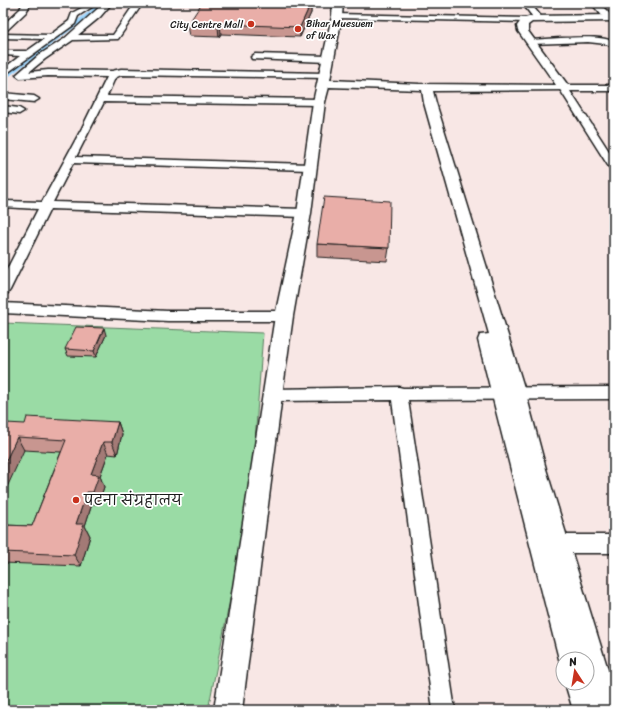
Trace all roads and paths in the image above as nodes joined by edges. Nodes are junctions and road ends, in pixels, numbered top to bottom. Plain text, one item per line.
1 (27, 3) edge
2 (89, 3) edge
3 (108, 3) edge
4 (139, 3) edge
5 (526, 3) edge
6 (595, 3) edge
7 (338, 10) edge
8 (77, 15) junction
9 (92, 16) junction
10 (612, 18) edge
11 (539, 19) junction
12 (528, 20) junction
13 (3, 29) edge
14 (3, 36) edge
15 (51, 37) junction
16 (70, 38) junction
17 (531, 42) junction
18 (614, 45) edge
19 (3, 53) edge
20 (29, 54) junction
21 (255, 57) dead end
22 (328, 60) junction
23 (3, 62) edge
24 (17, 63) junction
25 (114, 74) junction
26 (11, 75) edge
27 (324, 80) junction
28 (423, 87) junction
29 (564, 88) junction
30 (614, 88) edge
31 (3, 96) edge
32 (34, 99) dead end
33 (101, 100) junction
34 (319, 102) junction
35 (3, 109) edge
36 (19, 111) dead end
37 (69, 160) junction
38 (310, 167) junction
39 (614, 167) edge
40 (3, 204) edge
41 (45, 206) junction
42 (304, 213) junction
43 (3, 290) edge
44 (3, 308) edge
45 (284, 316) junction
46 (614, 392) edge
47 (399, 393) junction
48 (508, 394) junction
49 (272, 395) junction
50 (614, 544) edge
51 (552, 550) junction
52 (571, 651) edge
53 (582, 691) edge
54 (228, 710) edge
55 (444, 710) edge
56 (587, 710) edge
57 (606, 710) edge

1 - 13 street
2 - 8 street
3 - 9 street
4 - 16 street
5 - 11 street
6 - 10 street
7 - 12 street
7 - 22 street
8 - 9 street
8 - 15 street
9 - 16 street
10 - 11 street
11 - 12 street
12 - 17 street
14 - 15 street
15 - 20 street
16 - 26 street
17 - 18 street
17 - 29 street
19 - 20 street
20 - 24 street
21 - 22 street
22 - 27 street
23 - 24 street
24 - 26 street
25 - 26 street
25 - 27 street
25 - 33 street
27 - 28 street
27 - 34 street
28 - 29 street
28 - 48 street
29 - 30 street
29 - 39 street
31 - 32 street
33 - 34 street
33 - 37 street
34 - 38 street
35 - 36 street
37 - 38 street
37 - 41 street
38 - 42 street
40 - 41 street
41 - 42 street
41 - 43 street
42 - 45 street
44 - 45 street
45 - 49 street
46 - 48 street
47 - 48 street
47 - 49 street
47 - 55 street
48 - 51 street
49 - 54 street
50 - 51 street
51 - 52 street
51 - 57 street
53 - 56 street

